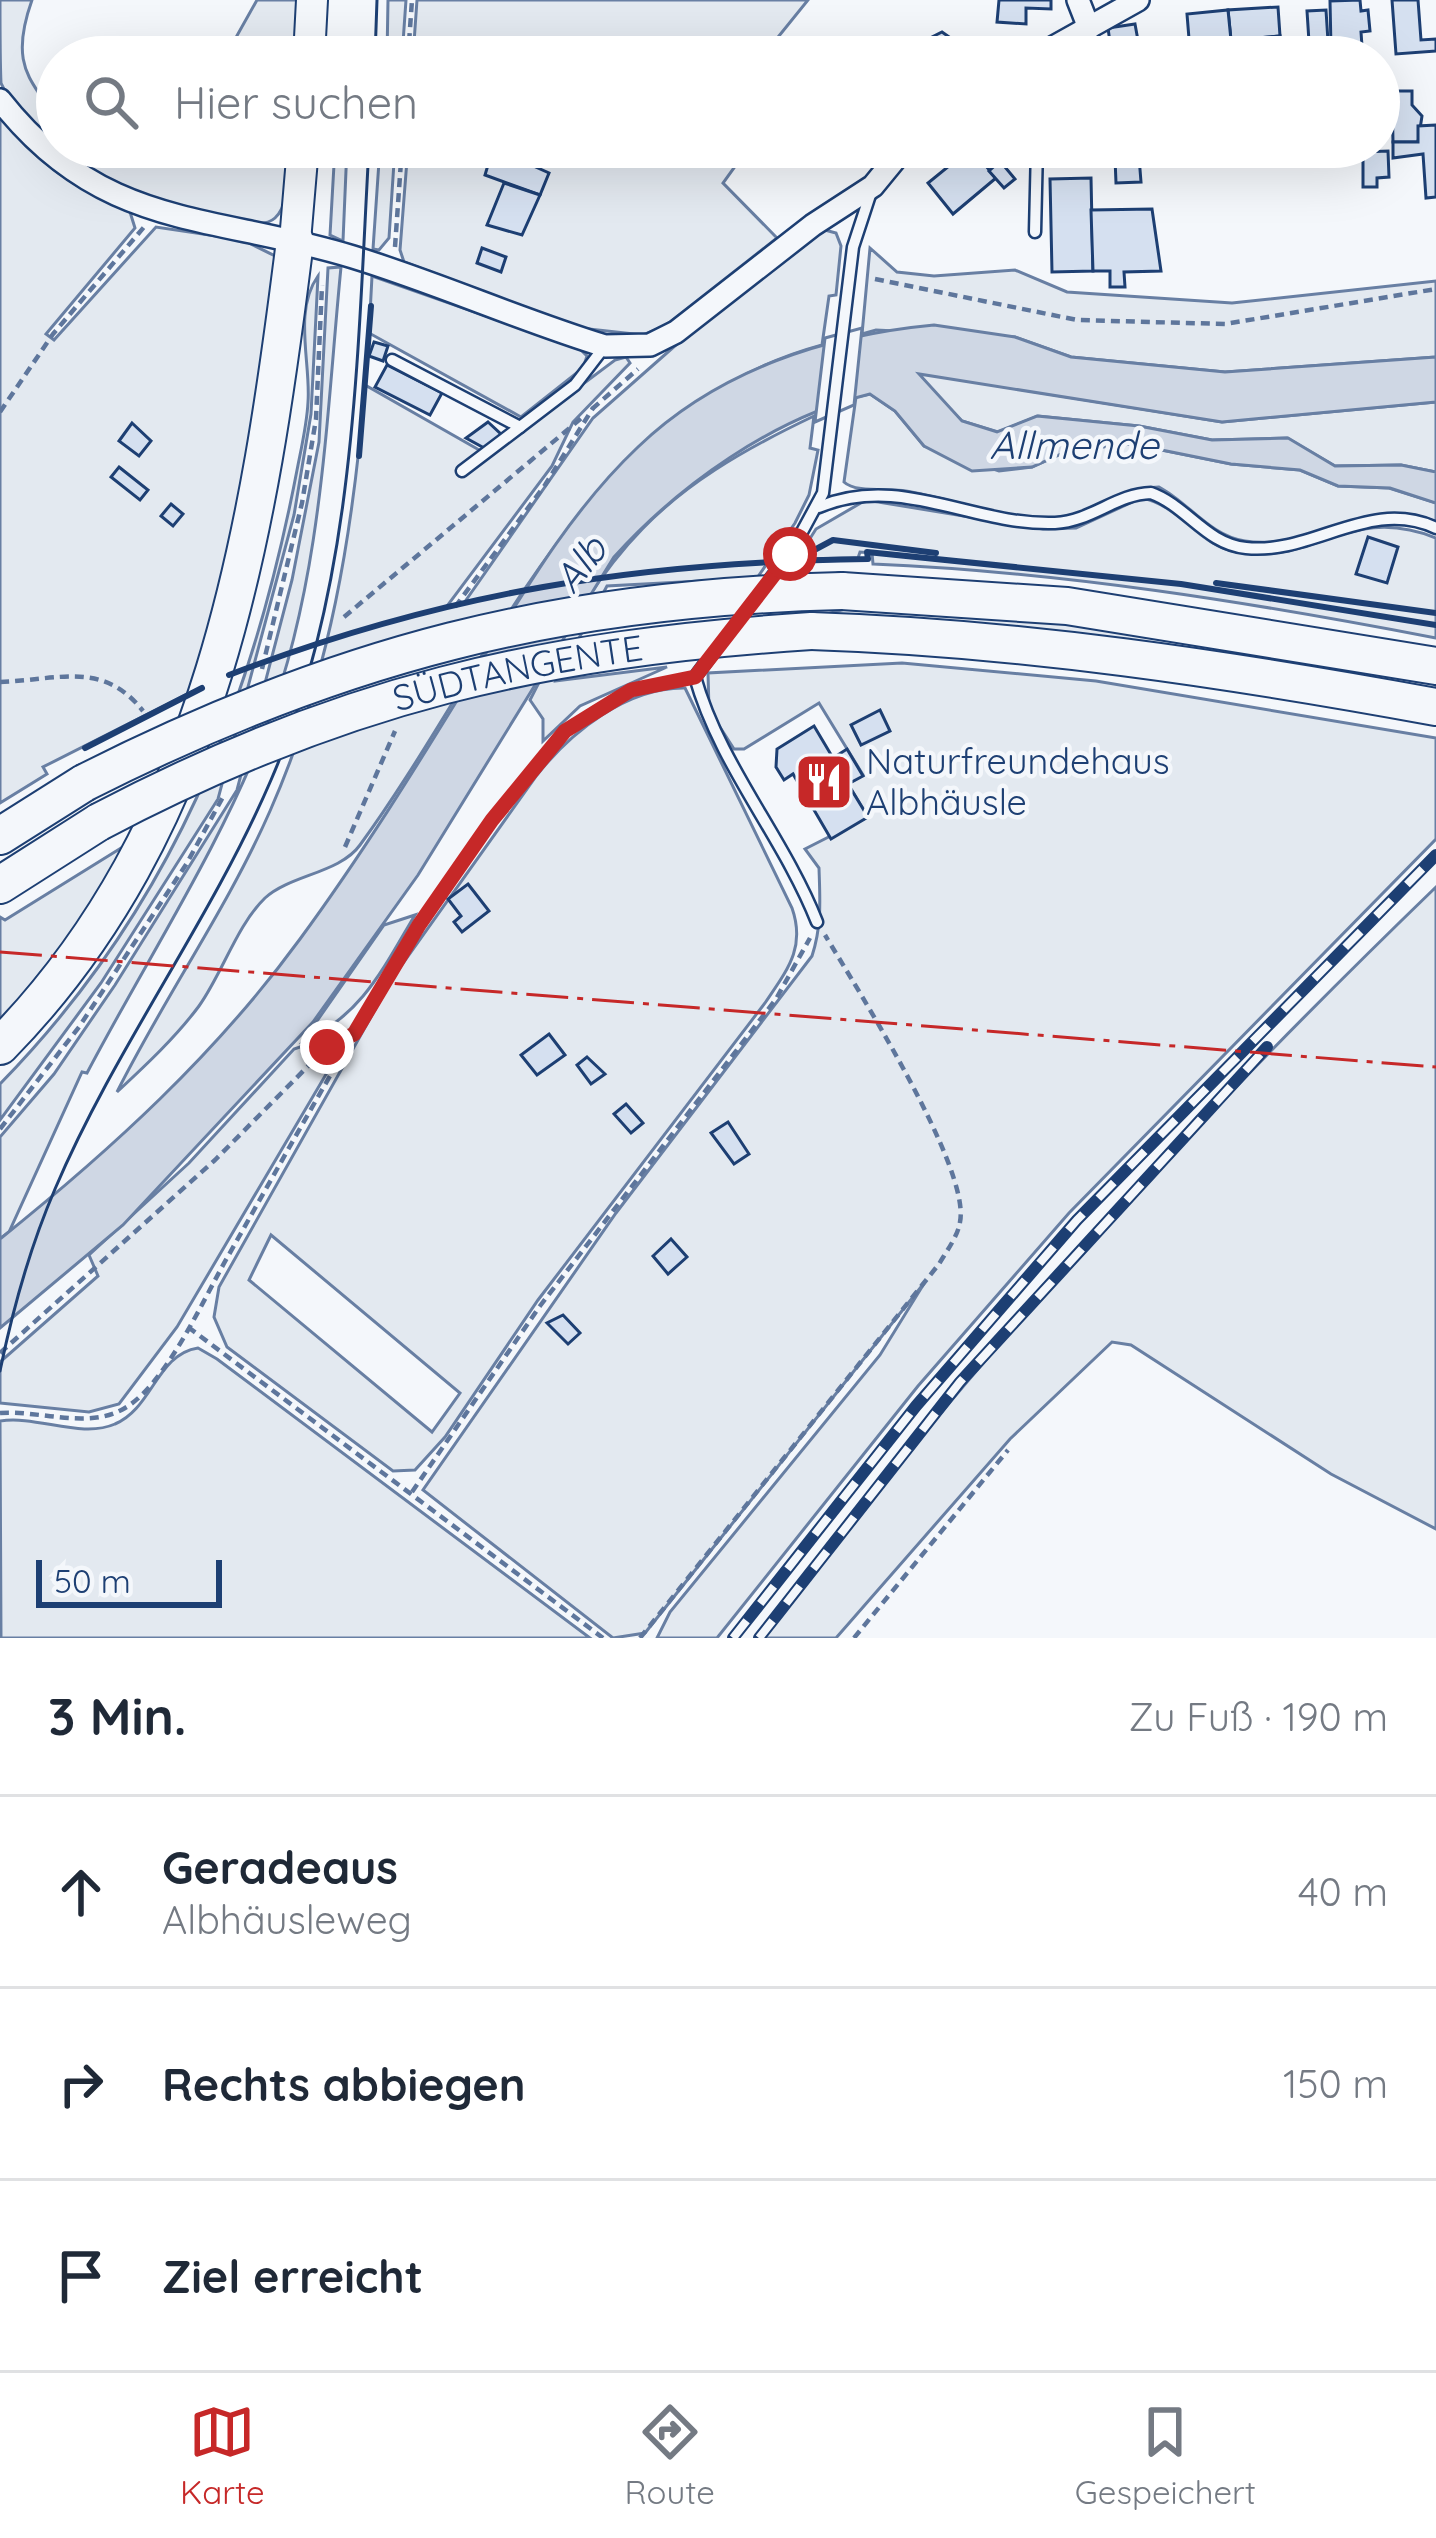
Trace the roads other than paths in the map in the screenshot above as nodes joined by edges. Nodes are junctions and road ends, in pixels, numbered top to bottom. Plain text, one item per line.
1 (312, 0) edge
2 (1078, 0) edge
3 (1138, 0) edge
4 (1089, 28) junction
5 (310, 36) edge
6 (1074, 36) edge
7 (0, 100) edge
8 (36, 138) edge
9 (72, 168) edge
10 (301, 168) edge
11 (888, 168) edge
12 (1037, 168) edge
13 (873, 186) junction
14 (1035, 232) dead end
15 (295, 241) junction
16 (605, 346) junction
17 (392, 360) dead end
18 (520, 428) junction
19 (462, 472) dead end
20 (819, 507) junction
21 (1436, 528) edge
22 (744, 612) dead end
23 (732, 628) dead end
24 (1436, 666) edge
25 (1436, 707) edge
26 (0, 836) edge
27 (0, 885) edge
28 (817, 922) road end
29 (0, 1046) edge

1 - 5 main road
2 - 4 street
3 - 4 street
4 - 6 street
7 - 8 street
9 - 15 street
10 - 15 main road
11 - 13 street
12 - 14 lane
13 - 16 street
13 - 20 lane
15 - 16 street
15 - 29 highway
16 - 18 lane
17 - 18 lane
18 - 19 lane
20 - 21 lane
20 - 22 lane
23 - 28 lane
24 - 26 highway, SÜDTANGENTE, bridge
25 - 27 highway, SÜDTANGENTE, bridge

